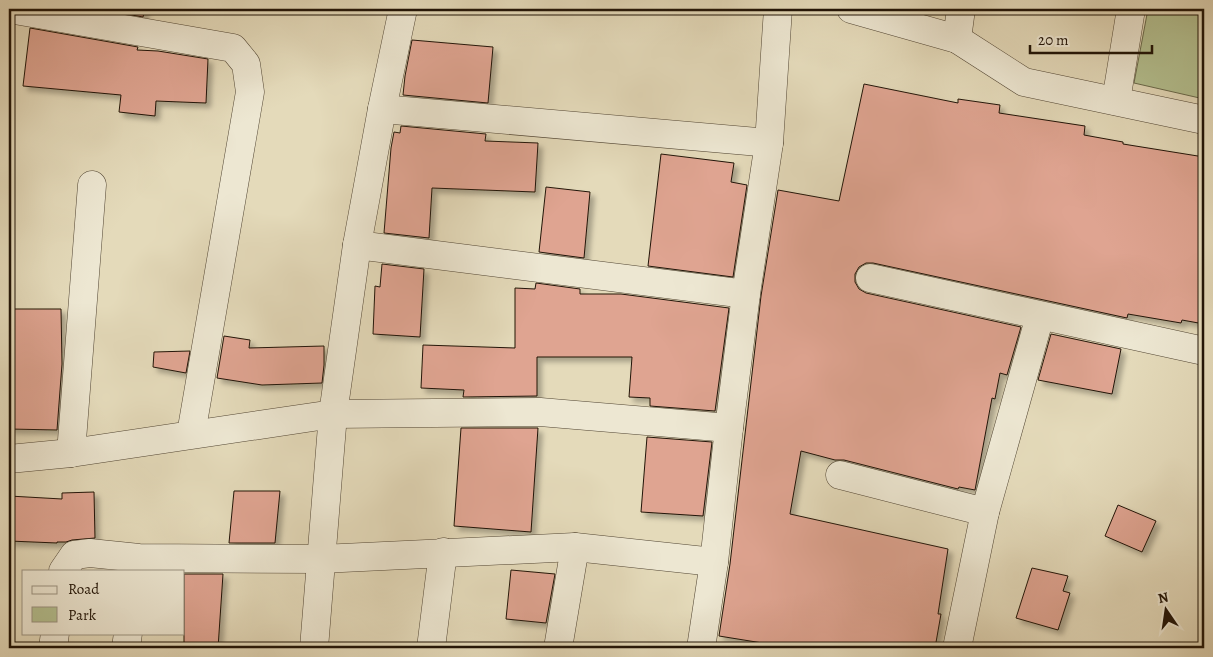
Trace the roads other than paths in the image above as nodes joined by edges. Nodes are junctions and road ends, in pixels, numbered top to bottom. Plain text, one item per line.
1 (9, 9) edge
2 (403, 9) edge
3 (778, 9) edge
4 (851, 9) edge
5 (961, 9) edge
6 (1132, 9) edge
7 (957, 39) junction
8 (1116, 102) junction
9 (382, 109) junction
10 (1204, 120) edge
11 (769, 143) junction
12 (92, 185) dead end
13 (357, 245) junction
14 (870, 278) dead end
15 (746, 294) junction
16 (1040, 316) junction
17 (1204, 351) edge
18 (333, 414) junction
19 (728, 428) junction
20 (191, 434) junction
21 (71, 453) junction
22 (9, 459) edge
23 (840, 475) dead end
24 (985, 512) junction
25 (575, 547) junction
26 (444, 552) junction
27 (321, 559) junction
28 (714, 562) junction
29 (138, 564) edge
30 (64, 570) edge
31 (55, 634) edge
32 (128, 634) edge
33 (53, 648) edge
34 (126, 648) edge
35 (314, 648) edge
36 (431, 648) edge
37 (558, 648) edge
38 (701, 648) edge
39 (957, 648) edge

1 - 20 street
2 - 9 street
3 - 11 street
4 - 7 street
5 - 7 street
6 - 8 street
7 - 8 street
8 - 10 street
9 - 11 street
9 - 13 street
11 - 15 street
12 - 21 street
13 - 15 street
13 - 18 street
14 - 16 street
15 - 19 street
16 - 17 street
16 - 24 street
18 - 19 street
18 - 20 street
18 - 27 street
19 - 28 street
20 - 21 street
21 - 22 street
23 - 24 street
24 - 39 street
25 - 26 street
25 - 28 street
25 - 37 street
26 - 27 street
26 - 36 street
27 - 29 street
27 - 35 street
28 - 38 street
29 - 30 street
31 - 33 street
32 - 34 street

